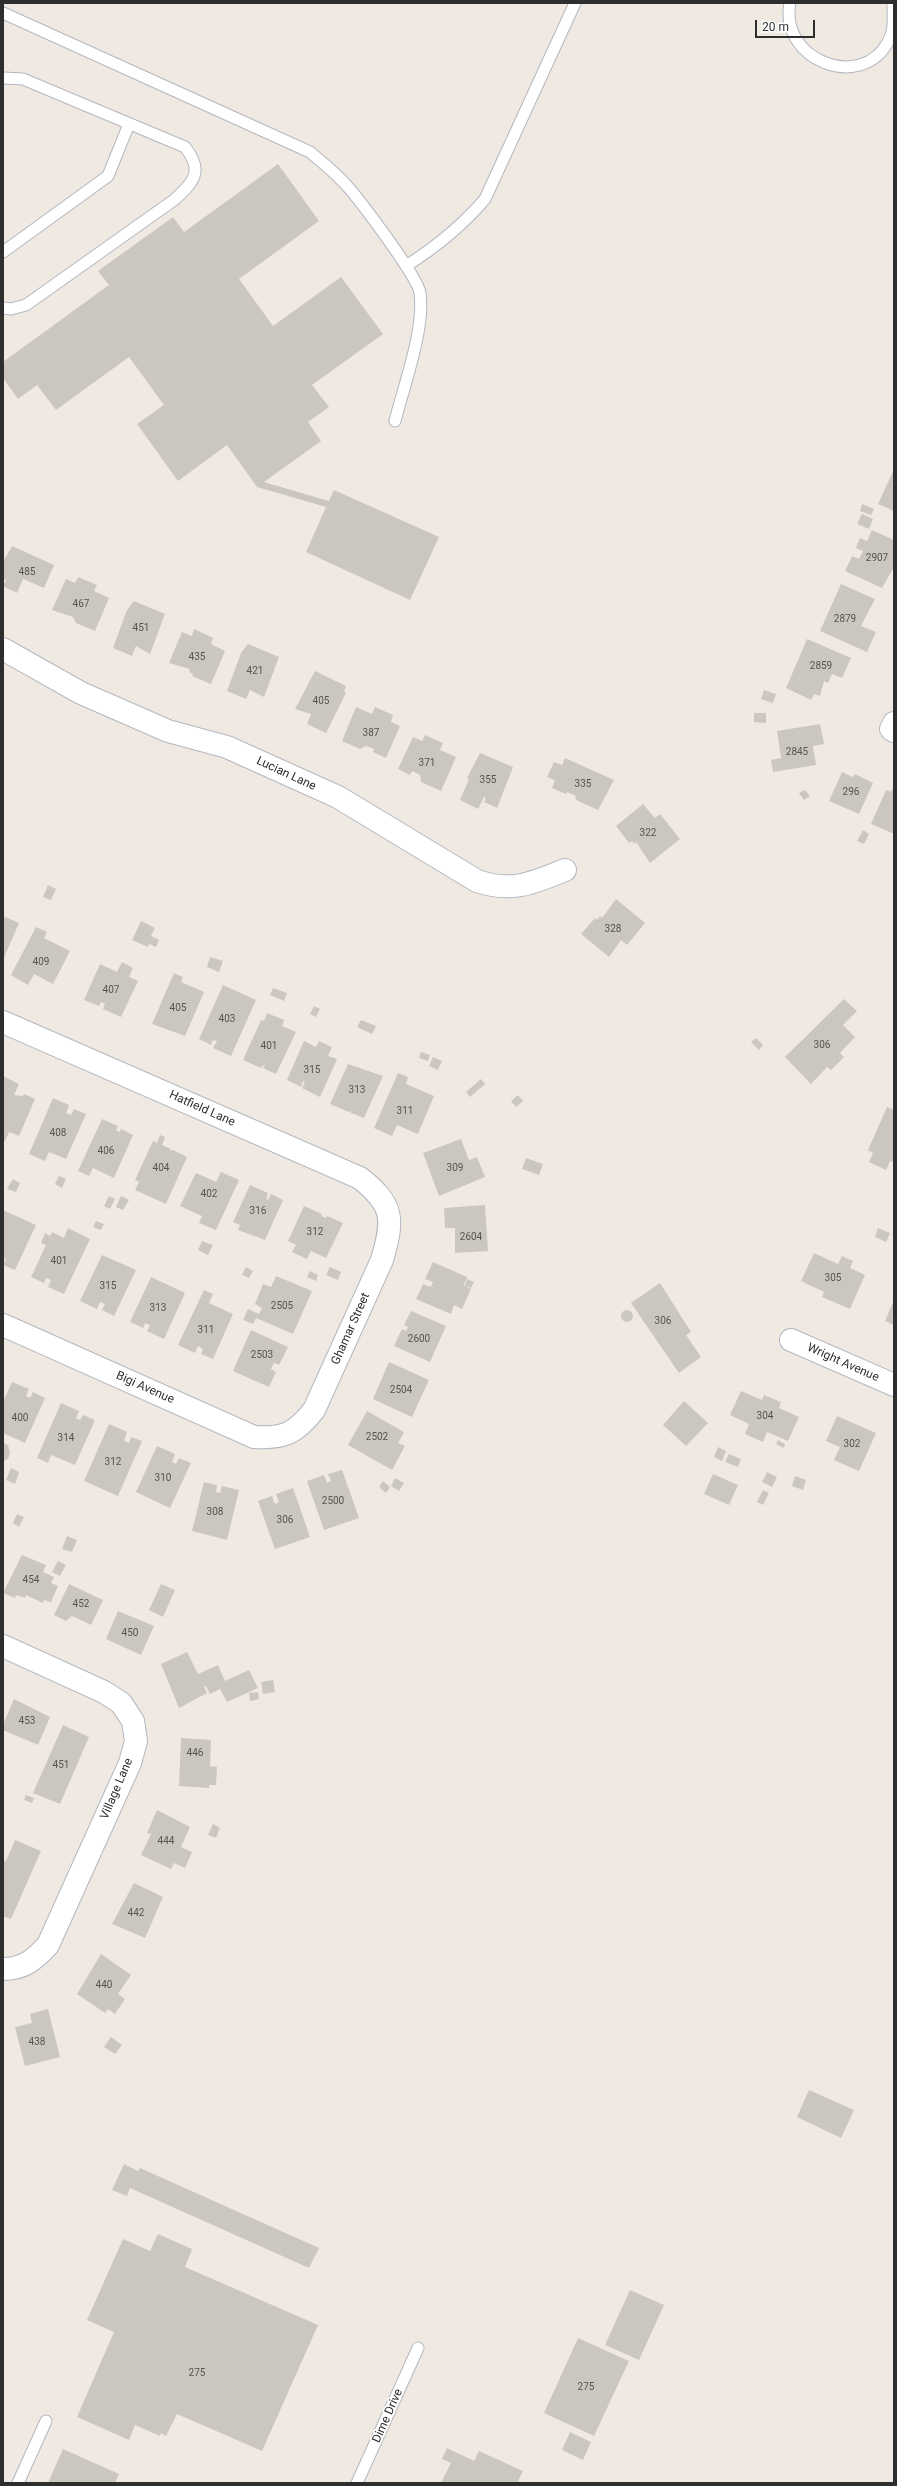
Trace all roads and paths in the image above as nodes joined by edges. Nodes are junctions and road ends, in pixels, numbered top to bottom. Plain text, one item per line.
1 (575, 3) edge
2 (790, 3) edge
3 (893, 3) edge
4 (3, 13) edge
5 (3, 78) edge
6 (129, 124) junction
7 (3, 252) edge
8 (406, 266) junction
9 (3, 308) edge
10 (394, 421) dead end
11 (3, 649) edge
12 (566, 870) dead end
13 (3, 1022) edge
14 (389, 1212) joint
15 (3, 1325) edge
16 (791, 1340) dead end
17 (894, 1385) edge
18 (289, 1434) joint
19 (3, 1646) edge
20 (3, 1969) edge
21 (418, 2348) dead end
22 (46, 2421) dead end
23 (18, 2483) edge
24 (357, 2483) edge

1 - 8 lane
2 - 3 lane
4 - 8 lane
5 - 6 lane
6 - 7 lane
6 - 9 lane
8 - 10 lane
11 - 12 street, Lucian Lane
13 - 14 street, Hatfield Lane
14 - 18 street, Ghamar Street
15 - 18 street, Bigi Avenue
16 - 17 street, Wright Avenue
19 - 20 street, Village Lane
21 - 24 lane, Dime Drive
22 - 23 lane

